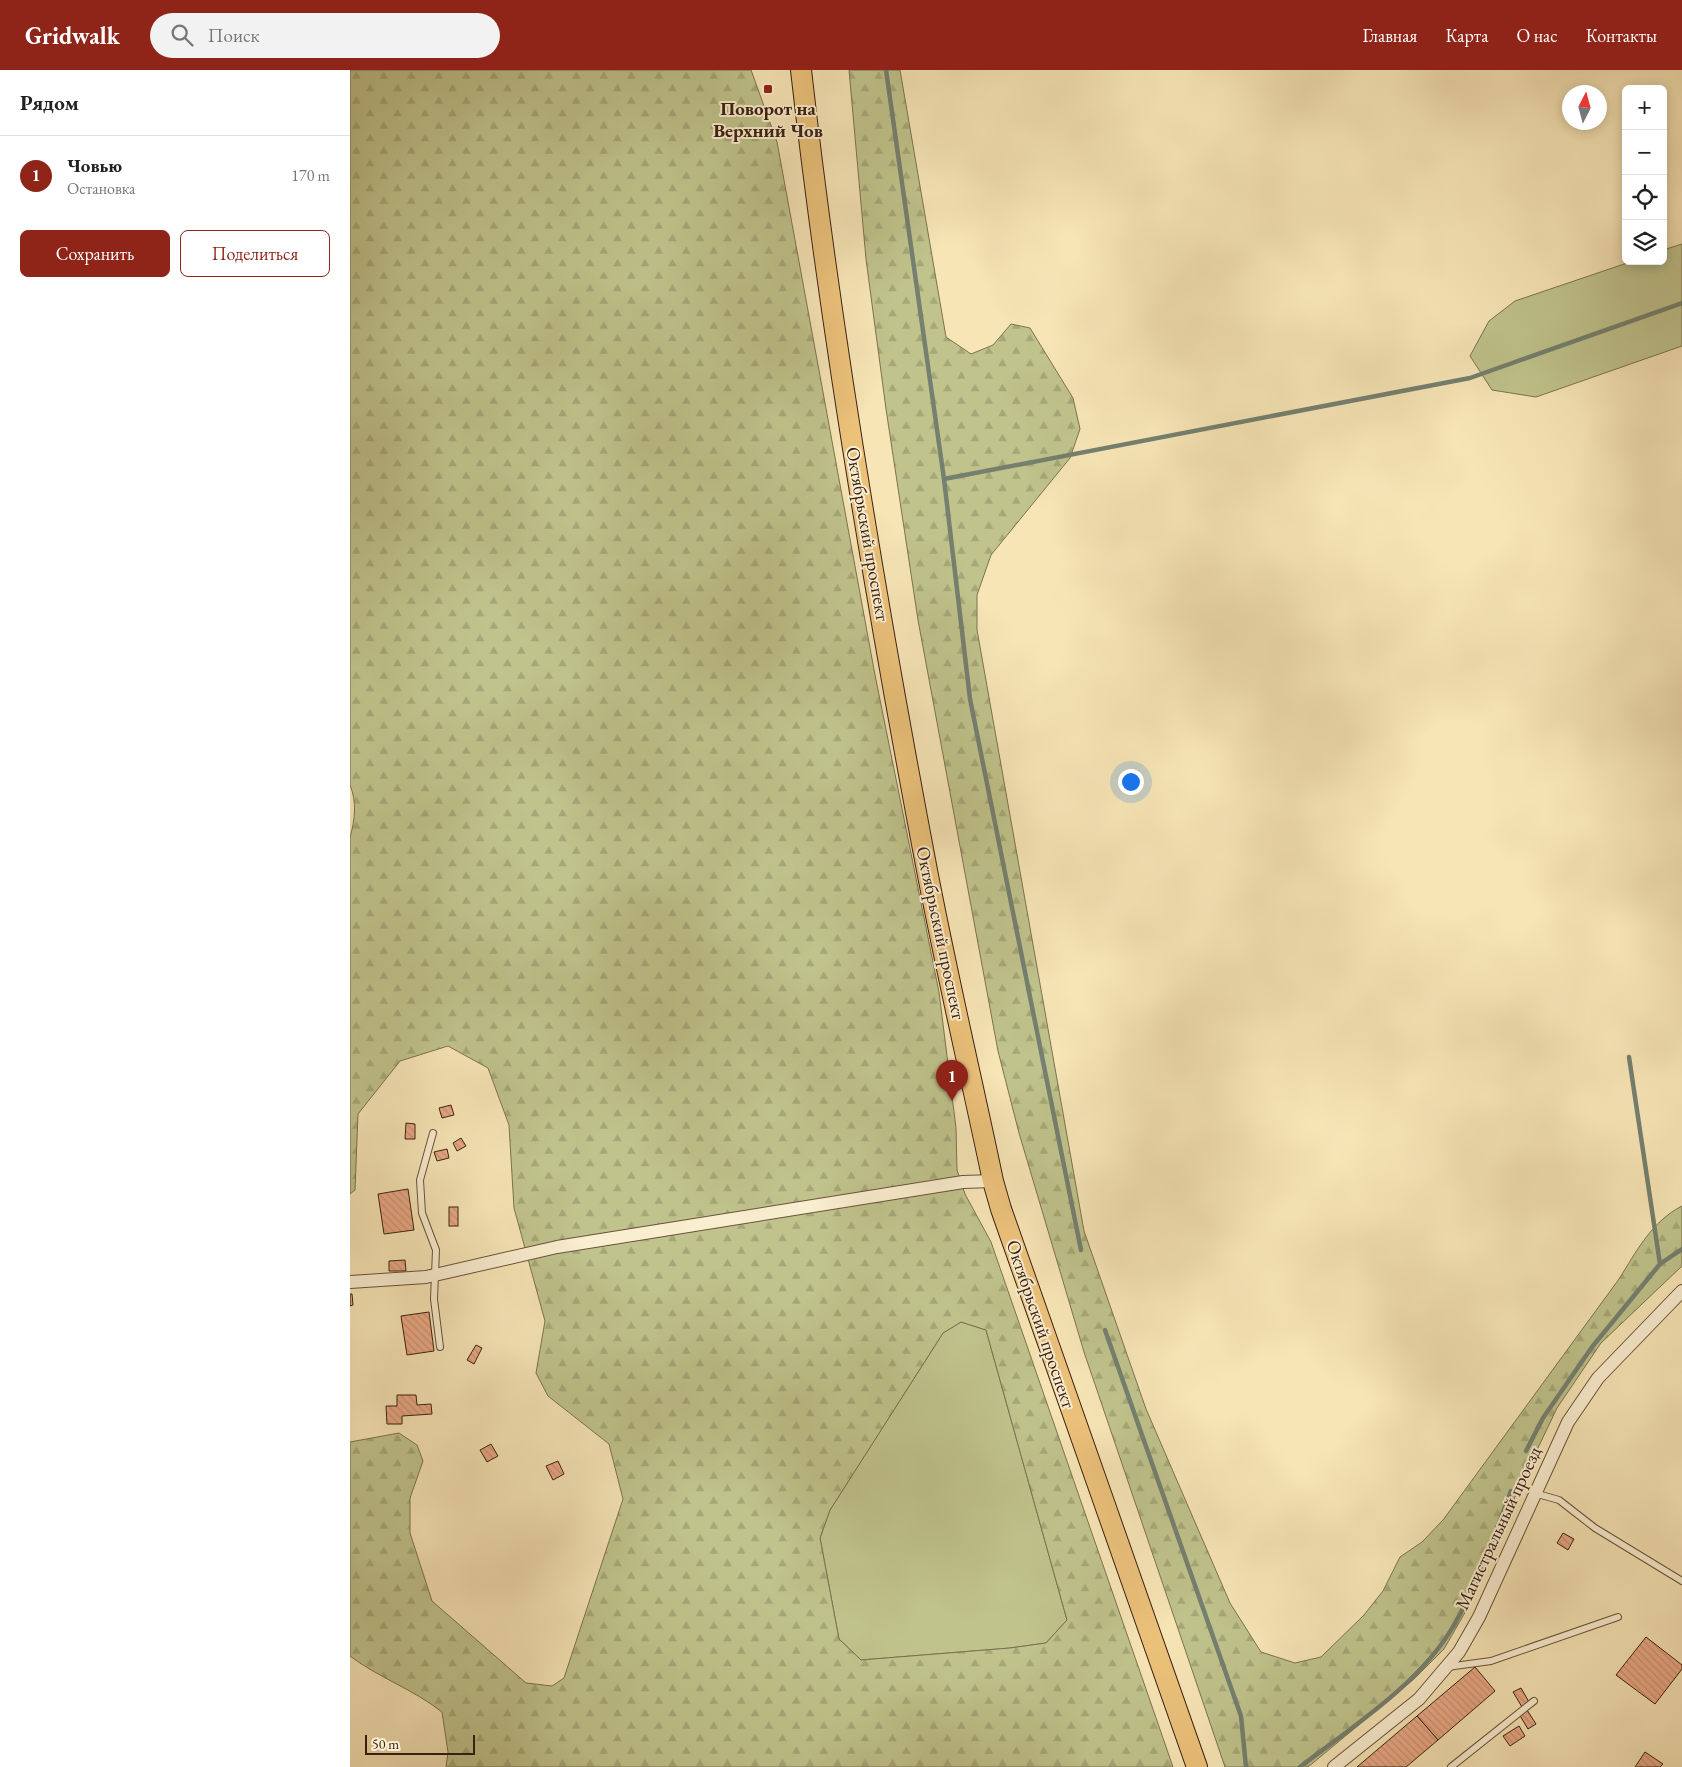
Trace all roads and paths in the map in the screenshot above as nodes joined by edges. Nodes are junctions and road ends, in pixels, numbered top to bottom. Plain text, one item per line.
1 (801, 70) edge
2 (433, 1133) dead end
3 (993, 1181) junction
4 (434, 1276) junction
5 (350, 1282) edge
6 (1682, 1291) edge
7 (440, 1347) dead end
8 (1534, 1492) junction
9 (1682, 1582) edge
10 (1618, 1617) dead end
11 (1446, 1667) junction
12 (1534, 1701) dead end
13 (1197, 1767) edge
14 (1334, 1767) edge
15 (1451, 1767) edge

1 - 3 main road, Октябрьский проспект
2 - 4 lane
3 - 4 street
3 - 13 main road, Октябрьский проспект
4 - 5 street
4 - 7 lane
6 - 8 street, Магистральный проезд
8 - 9 lane
8 - 11 street, Магистральный проезд
10 - 11 lane
11 - 14 street, Магистральный проезд
12 - 15 lane

